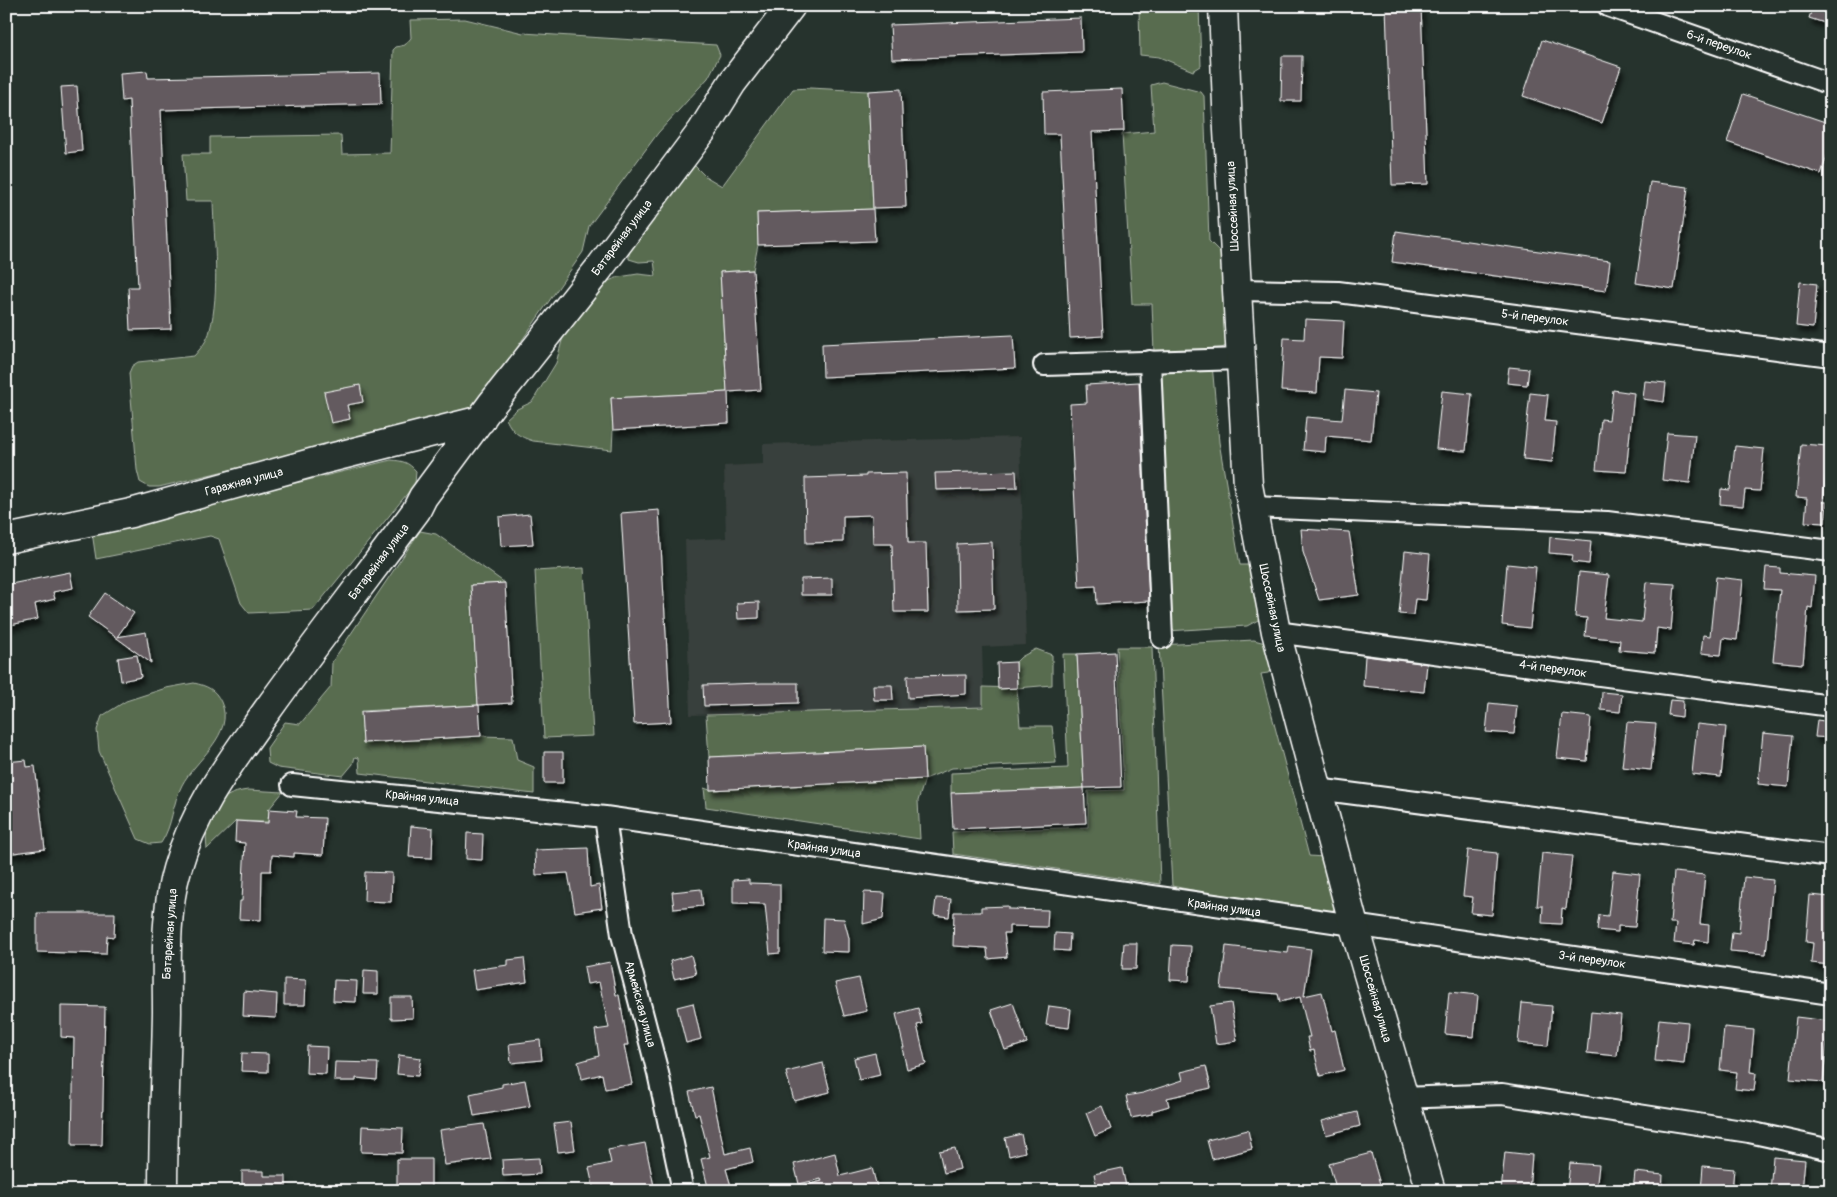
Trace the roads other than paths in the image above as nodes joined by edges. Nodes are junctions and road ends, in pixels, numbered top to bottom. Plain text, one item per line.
1 (791, 6) edge
2 (1223, 6) edge
3 (1608, 6) edge
4 (1831, 84) edge
5 (1238, 290) junction
6 (1831, 356) edge
7 (1241, 358) junction
8 (1150, 361) junction
9 (1044, 365) dead end
10 (481, 420) junction
11 (1252, 506) junction
12 (6, 539) edge
13 (1831, 551) edge
14 (1276, 632) junction
15 (1162, 638) dead end
16 (1831, 706) edge
17 (292, 785) dead end
18 (1317, 789) junction
19 (605, 817) junction
20 (1831, 856) edge
21 (1354, 926) junction
22 (1831, 994) edge
23 (1403, 1098) junction
24 (1831, 1150) edge
25 (163, 1191) edge
26 (683, 1191) edge
27 (1431, 1191) edge

1 - 10 main road, Батарейная улица
2 - 5 main road, Шоссейная улица
3 - 4 street, 6-й переулок
5 - 6 street, 5-й переулок
5 - 7 main road, Шоссейная улица
7 - 8 street
7 - 11 main road, Шоссейная улица
8 - 9 street
8 - 15 street
10 - 12 main road, Гаражная улица
10 - 25 main road, Батарейная улица
11 - 13 street
11 - 14 main road, Шоссейная улица
14 - 16 street, 4-й переулок
14 - 18 main road, Шоссейная улица
17 - 19 street, Крайняя улица
18 - 20 street
18 - 21 main road, Шоссейная улица
19 - 21 street, Крайняя улица
19 - 26 street, Армейская улица
21 - 22 street, 3-й переулок
21 - 23 main road, Шоссейная улица
23 - 24 street
23 - 27 main road, Шоссейная улица

